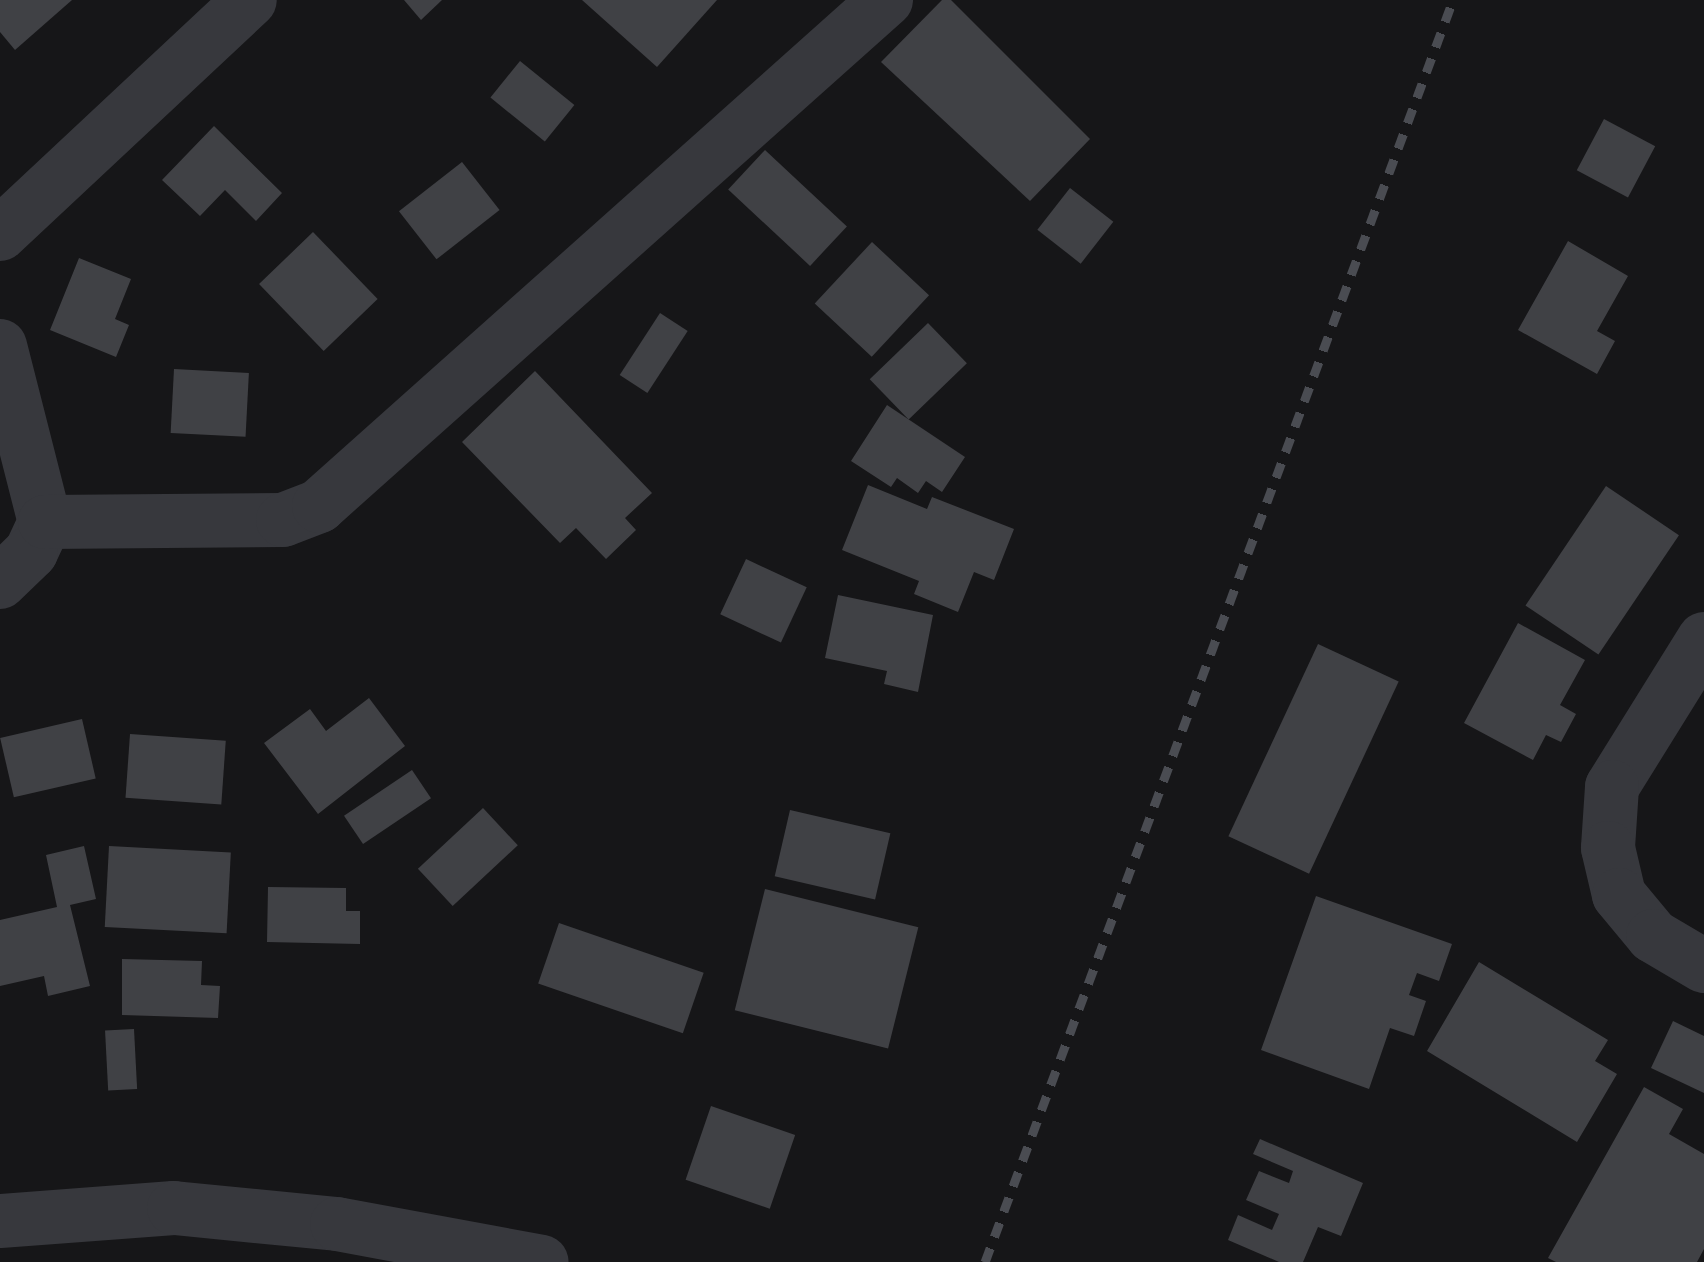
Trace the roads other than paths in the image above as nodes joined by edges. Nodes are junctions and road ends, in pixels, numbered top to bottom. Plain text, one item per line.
1 (250, 0) edge
2 (886, 0) edge
3 (0, 234) edge
4 (0, 346) edge
5 (45, 523) junction
6 (0, 582) edge
7 (1704, 639) edge
8 (1704, 966) edge
9 (0, 1221) edge
10 (542, 1262) edge

1 - 3 street
2 - 5 street
4 - 5 street
5 - 6 street
7 - 8 street
9 - 10 street

